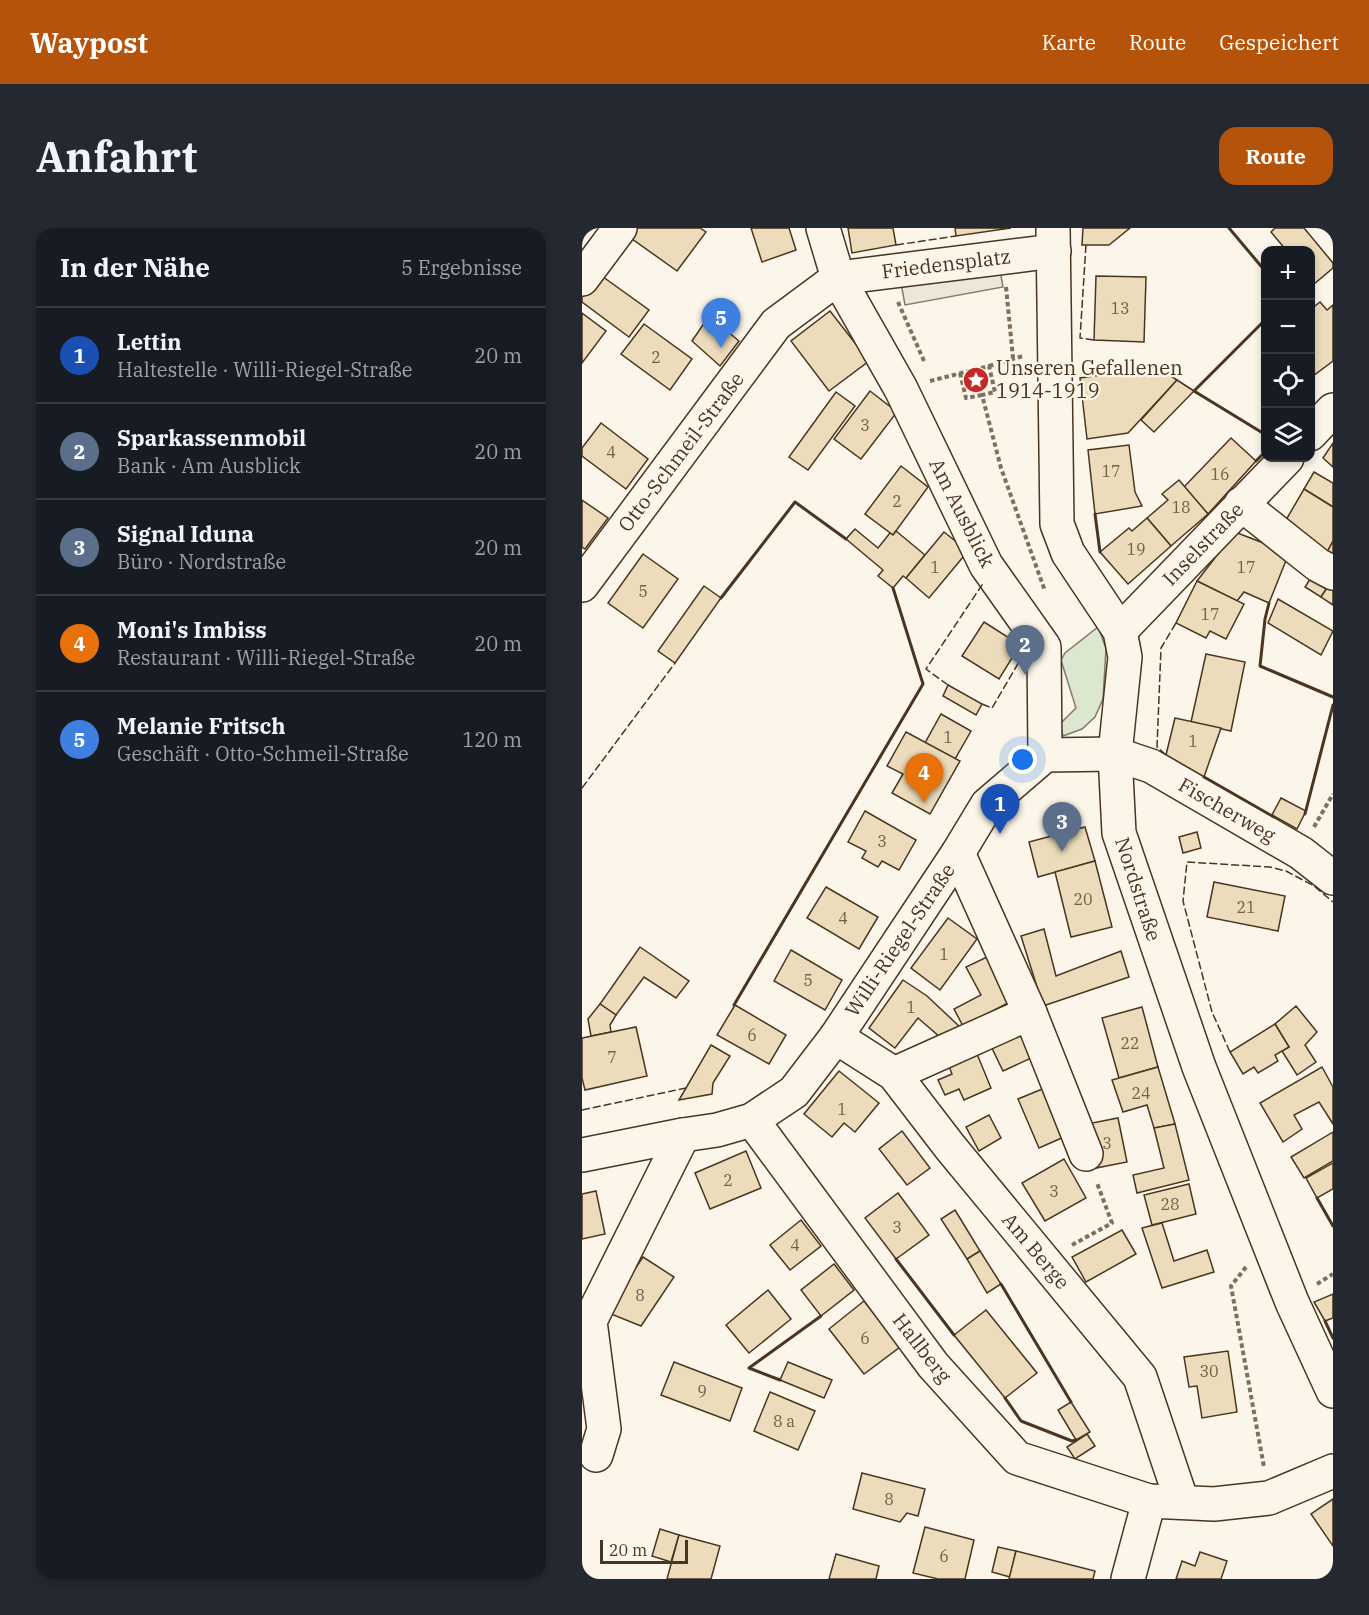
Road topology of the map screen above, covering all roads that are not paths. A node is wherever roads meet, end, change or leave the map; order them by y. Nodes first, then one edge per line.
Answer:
1 (620, 228) edge
2 (823, 228) edge
3 (1054, 240) edge
4 (838, 278) junction
5 (582, 279) edge
6 (1333, 410) edge
7 (1315, 430) edge
8 (1283, 462) edge
9 (1241, 504) junction
10 (1333, 573) edge
11 (582, 585) edge
12 (1120, 631) junction
13 (1115, 754) junction
14 (1045, 755) junction
15 (958, 853) junction
16 (1333, 878) edge
17 (1030, 1013) junction
18 (836, 1037) junction
19 (894, 1074) junction
20 (752, 1120) junction
21 (683, 1135) junction
22 (1086, 1154) road end
23 (582, 1155) edge
24 (1333, 1391) edge
25 (596, 1455) dead end
26 (1333, 1471) edge
27 (1149, 1501) junction
28 (1182, 1502) junction
29 (1128, 1577) edge

1 - 5 street
2 - 4 street, Am Ausblick
3 - 4 street, Friedensplatz
3 - 12 street, Nordstraße
4 - 11 street, Otto-Schmeil-Straße
4 - 14 street, Am Ausblick
6 - 7 street
8 - 9 street, Inselstraße
9 - 10 street
9 - 12 street, Inselstraße
12 - 13 street, Nordstraße
13 - 14 street
13 - 16 street, Fischerweg
13 - 24 street, Nordstraße
14 - 15 street, Willi-Riegel-Straße
15 - 17 street
15 - 18 street, Willi-Riegel-Straße
17 - 19 street
17 - 22 street
18 - 19 street, Am Berge
18 - 20 street, Willi-Riegel-Straße
19 - 28 street, Am Berge
20 - 21 street, Willi-Riegel-Straße
20 - 27 street, Hallberg
21 - 23 street, Willi-Riegel-Straße
21 - 25 street
26 - 28 street, Hallberg
27 - 28 street, Hallberg
27 - 29 street

